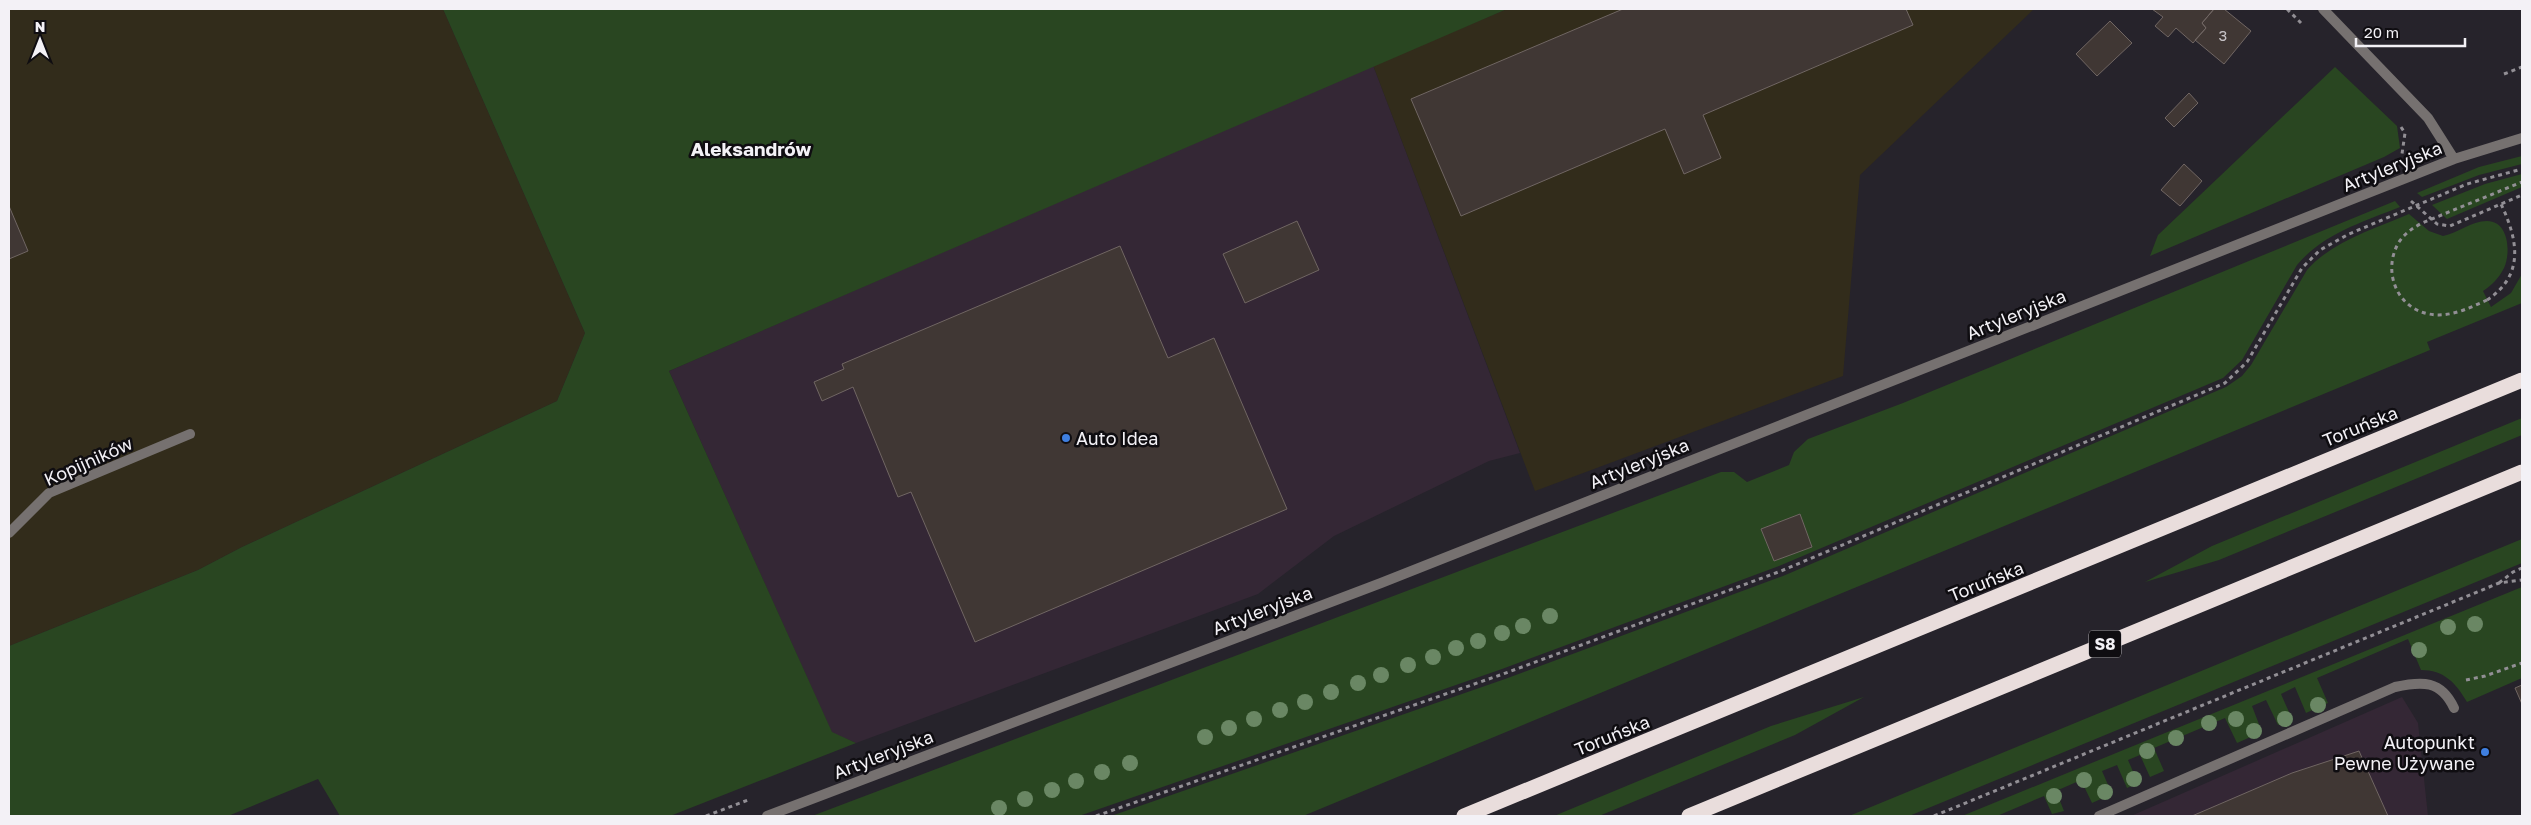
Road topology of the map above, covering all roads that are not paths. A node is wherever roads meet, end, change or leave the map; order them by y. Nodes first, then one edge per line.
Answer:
1 (2323, 9) edge
2 (2522, 138) edge
3 (2454, 159) junction
4 (2522, 380) edge
5 (190, 434) dead end
6 (2522, 472) edge
7 (9, 533) edge
8 (2454, 708) dead end
9 (1541, 784) junction
10 (767, 816) edge
11 (1454, 816) edge
12 (1464, 816) edge
13 (1689, 816) edge
14 (2099, 816) edge

1 - 3 street
2 - 3 street, Artyleryjska
3 - 10 street, Artyleryjska
4 - 9 highway, Toruńska
5 - 7 street, Kopijników
6 - 13 highway, S8
8 - 14 street
9 - 11 highway
9 - 12 highway, Toruńska

